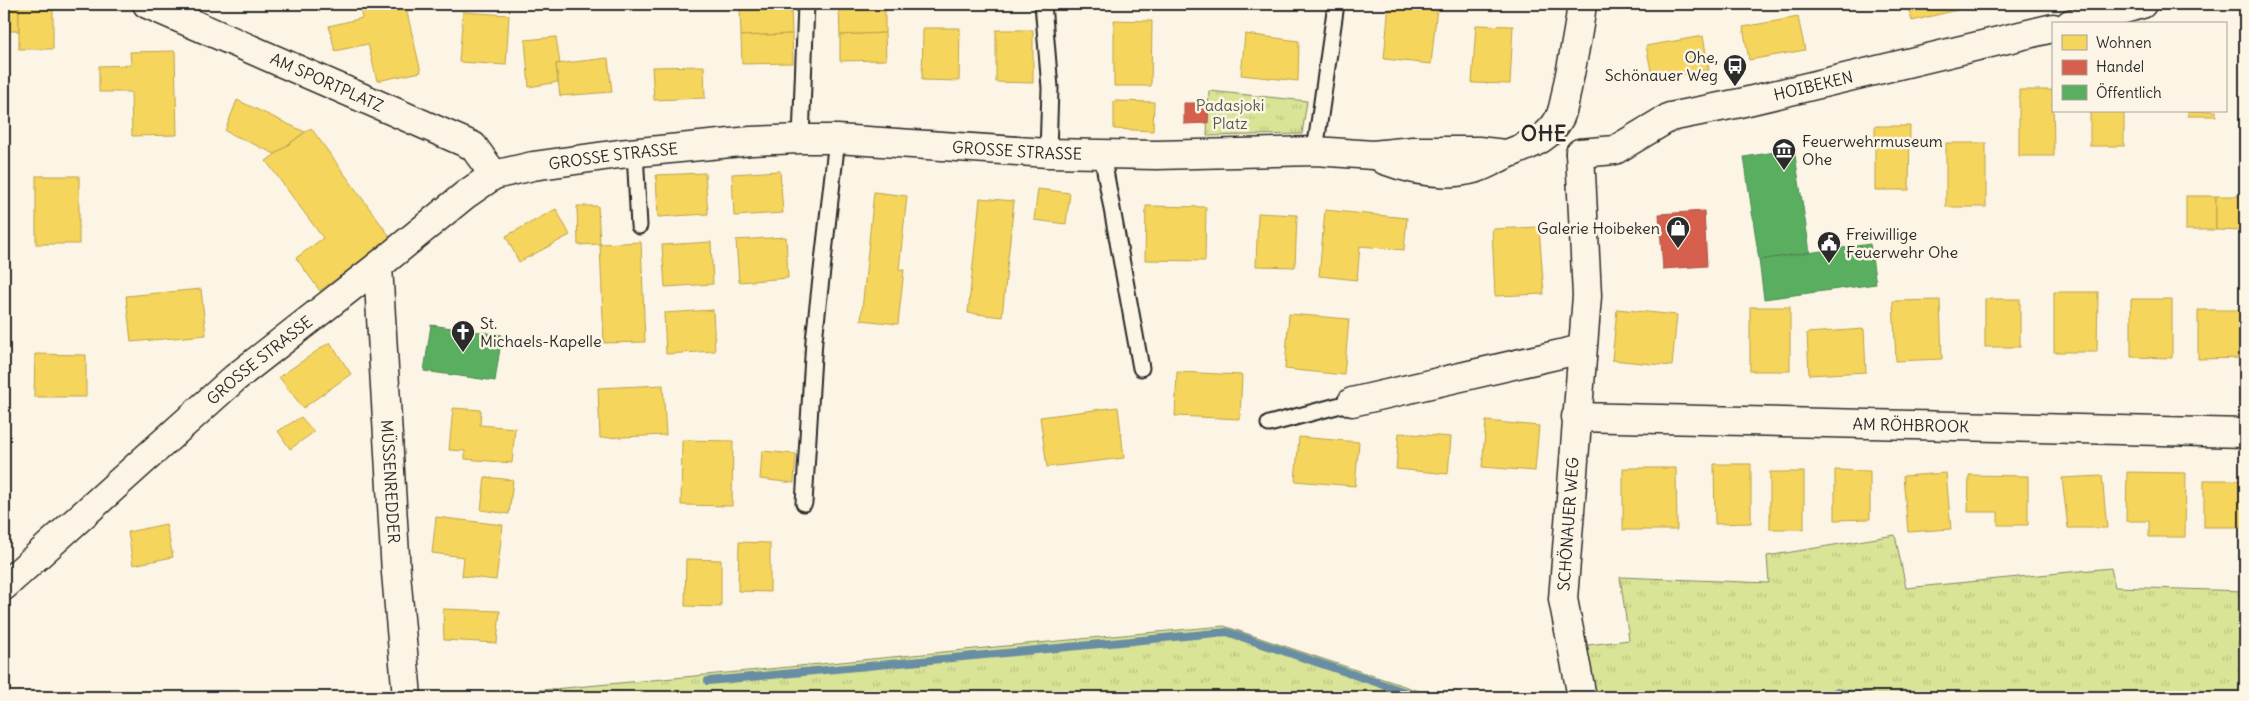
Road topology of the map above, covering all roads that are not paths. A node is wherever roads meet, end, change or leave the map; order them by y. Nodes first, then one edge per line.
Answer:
1 (147, 4) edge
2 (806, 4) edge
3 (1043, 4) edge
4 (1336, 4) edge
5 (1582, 4) edge
6 (2142, 4) edge
7 (2077, 22) edge
8 (2052, 28) edge
9 (1547, 135) junction
10 (801, 139) junction
11 (837, 139) junction
12 (1315, 151) junction
13 (635, 152) junction
14 (1048, 153) junction
15 (1580, 153) junction
16 (1102, 154) junction
17 (494, 175) junction
18 (639, 226) dead end
19 (378, 266) junction
20 (1582, 349) junction
21 (1141, 368) dead end
22 (1352, 402) joint
23 (1576, 417) junction
24 (1269, 424) dead end
25 (2245, 432) edge
26 (804, 503) dead end
27 (4, 586) edge
28 (408, 697) edge
29 (1582, 697) edge

1 - 17 street, AM SPORTPLATZ
2 - 10 lane
3 - 14 lane
4 - 12 lane
5 - 9 street, GROSSE STRASSE
6 - 7 street
8 - 15 street, HOIBEKEN
9 - 12 street, GROSSE STRASSE
9 - 15 street
10 - 11 street, GROSSE STRASSE
10 - 13 street, GROSSE STRASSE
11 - 14 street, GROSSE STRASSE
11 - 26 lane
12 - 16 street, GROSSE STRASSE
13 - 17 street, GROSSE STRASSE
13 - 18 lane
14 - 16 street, GROSSE STRASSE
15 - 20 street, SCHÖNAUER WEG
16 - 21 lane
17 - 19 street, GROSSE STRASSE
19 - 27 street, GROSSE STRASSE
19 - 28 street, MÜSSENREDDER
20 - 22 street
20 - 23 street, SCHÖNAUER WEG
22 - 24 lane
23 - 25 street, AM RÖHBROOK
23 - 29 street, SCHÖNAUER WEG

